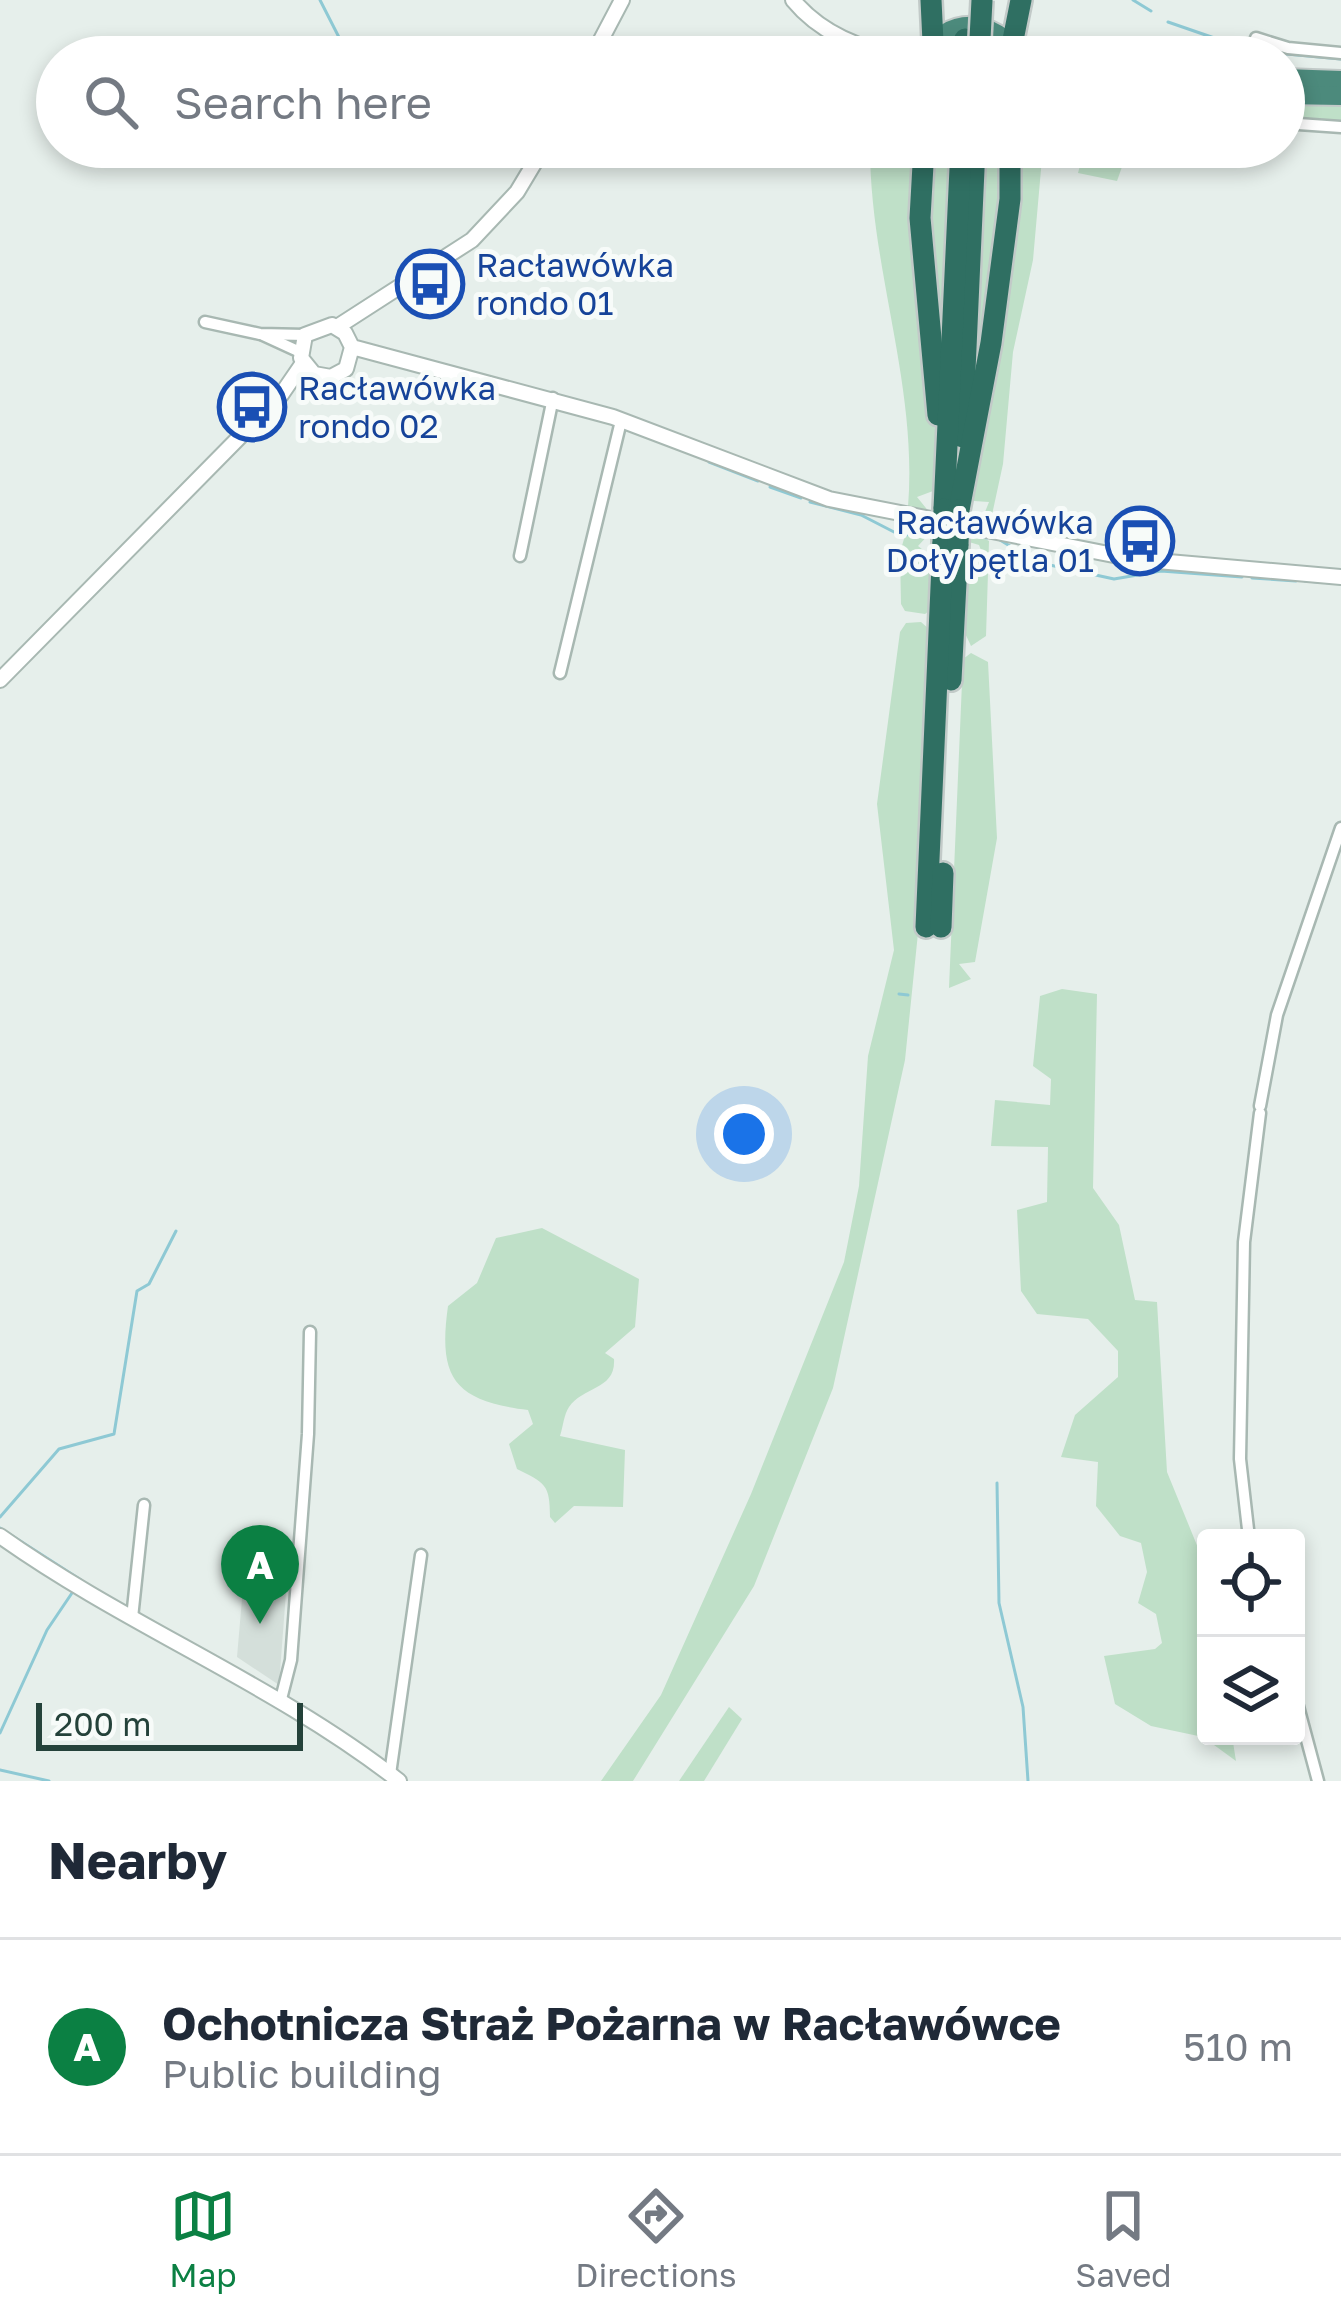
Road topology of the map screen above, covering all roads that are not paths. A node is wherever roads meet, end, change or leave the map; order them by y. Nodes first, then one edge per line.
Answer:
1 (622, 0) edge
2 (793, 0) edge
3 (931, 0) edge
4 (967, 0) edge
5 (982, 0) edge
6 (1021, 0) edge
7 (603, 36) edge
8 (837, 36) edge
9 (924, 36) edge
10 (942, 36) edge
11 (971, 36) edge
12 (974, 36) edge
13 (999, 36) edge
14 (1017, 36) edge
15 (1305, 50) edge
16 (1341, 53) edge
17 (1305, 79) edge
18 (1341, 80) edge
19 (1305, 95) edge
20 (1341, 96) edge
21 (1305, 124) edge
22 (1341, 127) edge
23 (529, 168) edge
24 (922, 168) edge
25 (960, 168) edge
26 (974, 168) edge
27 (1010, 168) edge
28 (374, 307) junction
29 (205, 322) dead end
30 (337, 327) junction
31 (260, 334) junction
32 (305, 335) junction
33 (351, 349) junction
34 (306, 363) junction
35 (554, 398) junction
36 (621, 421) junction
37 (946, 472) junction
38 (951, 509) junction
39 (520, 556) dead end
40 (1341, 577) edge
41 (560, 674) dead end
42 (0, 680) edge
43 (1341, 828) edge
44 (933, 927) dead end
45 (310, 1332) dead end
46 (144, 1505) dead end
47 (1248, 1529) edge
48 (0, 1536) edge
49 (421, 1555) dead end
50 (132, 1618) junction
51 (281, 1699) junction
52 (1305, 1733) edge
53 (394, 1778) edge
54 (1318, 1781) edge

1 - 7 street
2 - 8 street
3 - 9 highway
4 - 11 highway
5 - 12 highway, bridge
6 - 14 highway
10 - 13 highway
15 - 16 street
17 - 18 highway
19 - 20 highway
21 - 22 street
23 - 28 street
24 - 37 highway
25 - 37 highway
26 - 38 highway
27 - 38 highway
28 - 30 street
28 - 33 street
29 - 31 street
30 - 32 street
30 - 33 street
31 - 32 street
31 - 34 street
32 - 34 street
33 - 34 street
33 - 35 street
34 - 42 street
35 - 36 street
35 - 39 street
36 - 40 street
36 - 41 street
37 - 38 highway
38 - 44 highway, bridge
43 - 47 street
45 - 51 street
46 - 50 street
48 - 50 street
49 - 53 street
50 - 51 street
51 - 53 street
52 - 54 street

